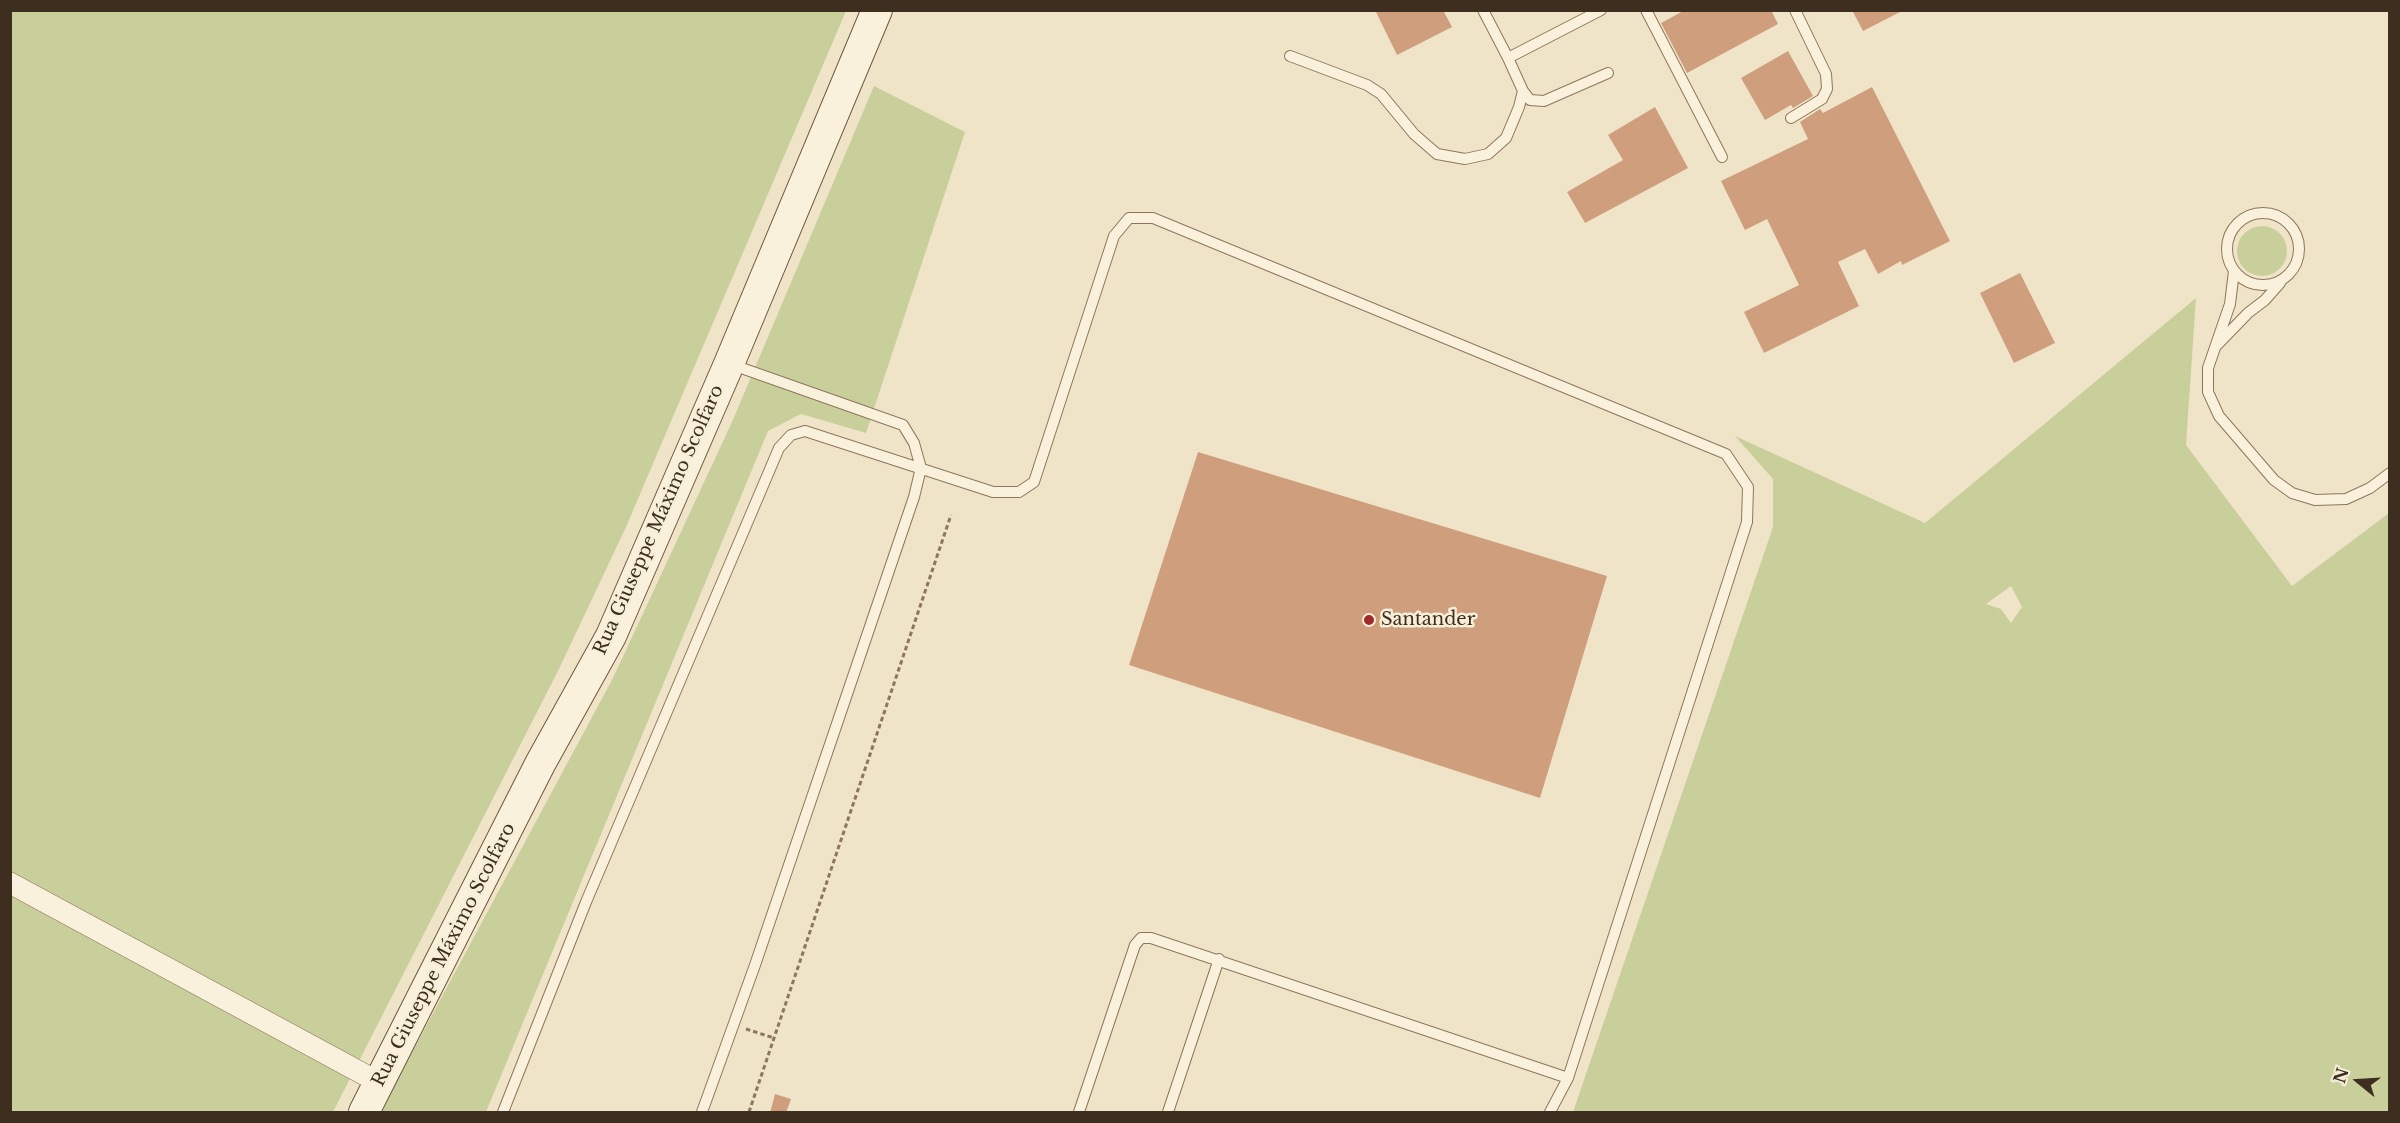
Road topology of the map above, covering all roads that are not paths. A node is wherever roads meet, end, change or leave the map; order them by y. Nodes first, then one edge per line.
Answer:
1 (877, 10) edge
2 (1483, 10) edge
3 (1601, 10) edge
4 (1646, 10) edge
5 (1795, 10) edge
6 (1290, 56) dead end
7 (1508, 58) junction
8 (1608, 73) dead end
9 (1522, 91) junction
10 (1791, 118) dead end
11 (1722, 158) dead end
12 (2234, 271) junction
13 (2282, 280) junction
14 (2212, 350) junction
15 (729, 364) junction
16 (921, 468) junction
17 (2390, 473) edge
18 (10, 883) edge
19 (1218, 959) junction
20 (1568, 1078) junction
21 (380, 1083) junction
22 (364, 1113) edge
23 (504, 1113) edge
24 (702, 1113) edge
25 (1079, 1113) edge
26 (1168, 1113) edge
27 (1550, 1113) edge

1 - 15 main road, Rua Giuseppe Máximo Scolfaro
2 - 7 lane
3 - 7 lane
4 - 11 lane
5 - 10 lane
6 - 9 lane
7 - 9 lane
8 - 9 lane
12 - 13 lane
12 - 13 lane
12 - 14 lane
13 - 14 lane
14 - 17 lane
15 - 16 lane
15 - 21 main road, Rua Giuseppe Máximo Scolfaro
16 - 20 lane
16 - 23 lane
16 - 24 lane
18 - 21 street
19 - 20 lane
19 - 25 lane
19 - 26 lane
20 - 27 lane
21 - 22 main road, Rua Giuseppe Máximo Scolfaro

